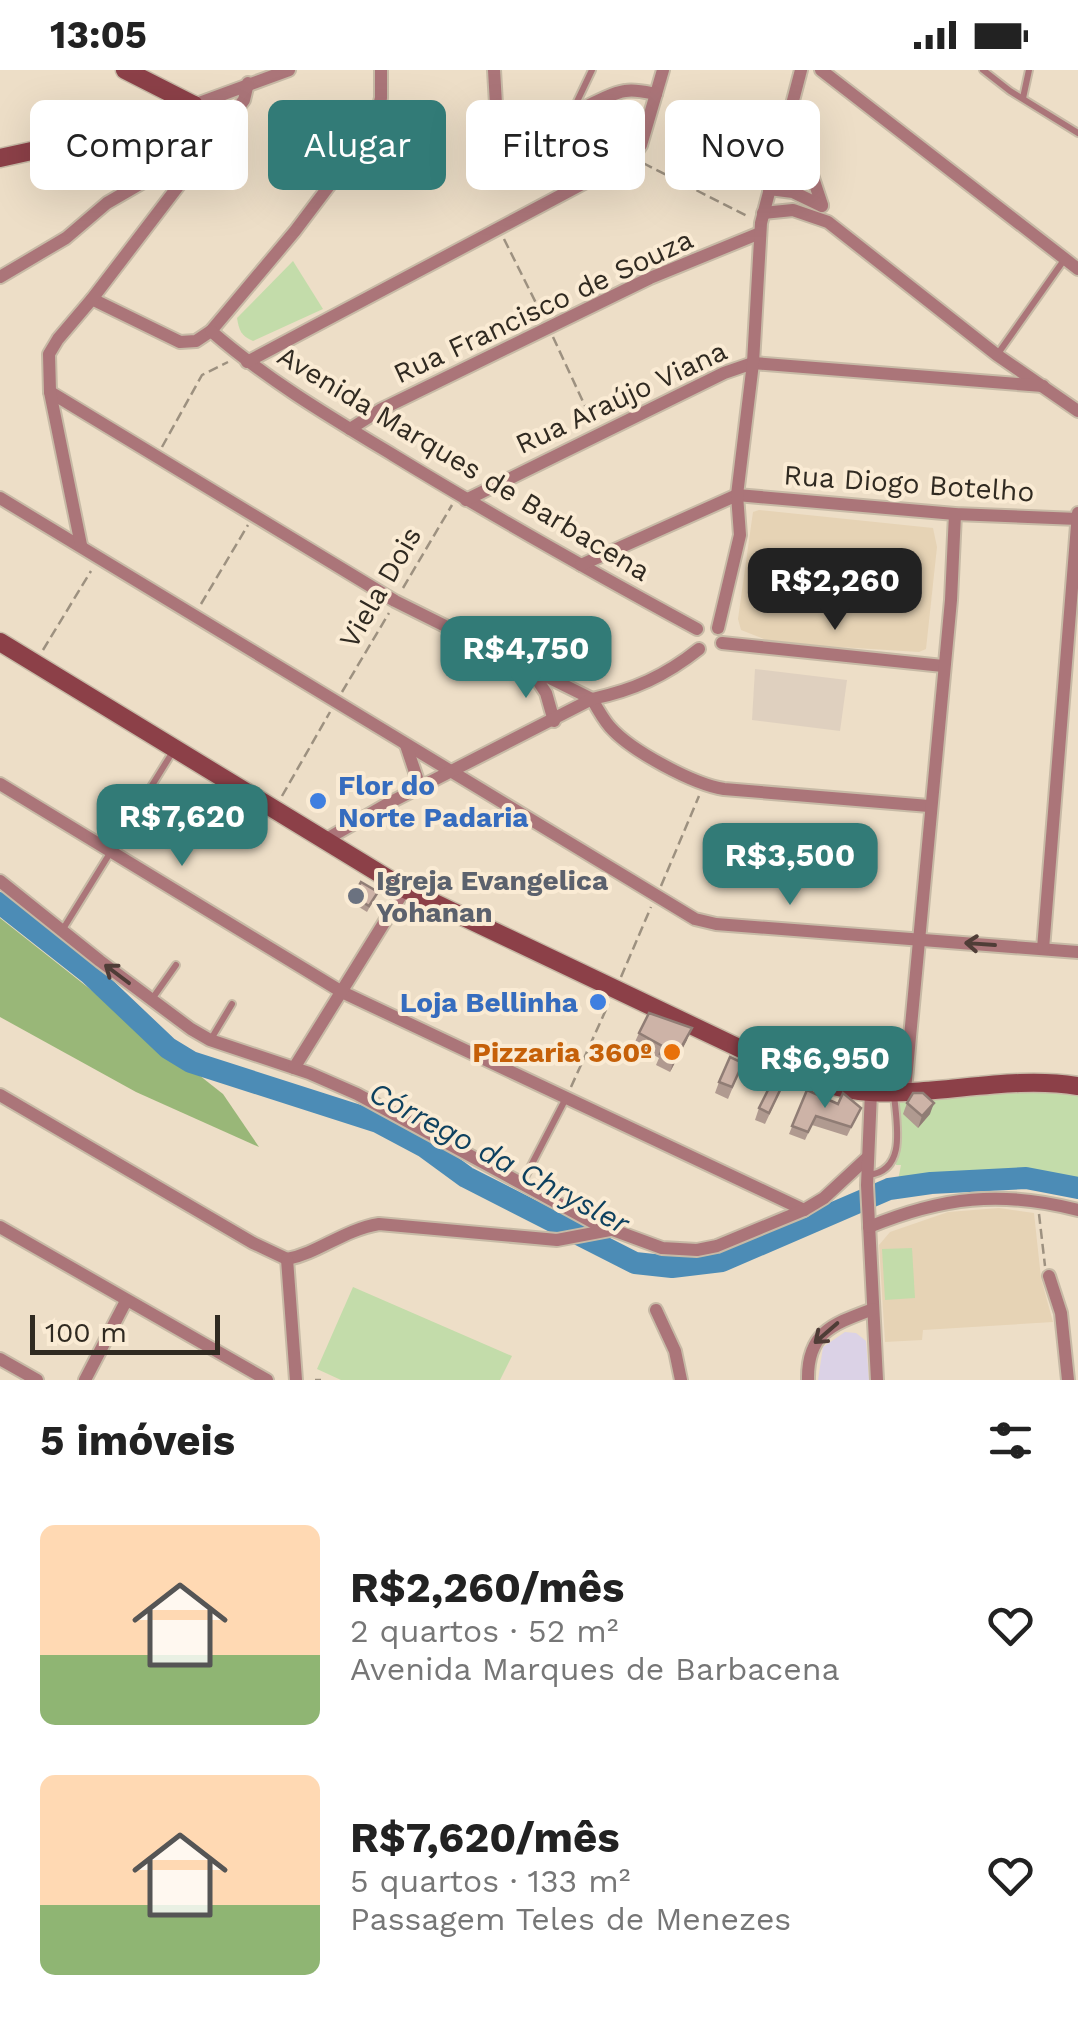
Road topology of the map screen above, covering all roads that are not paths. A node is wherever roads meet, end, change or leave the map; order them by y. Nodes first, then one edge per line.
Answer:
1 (125, 70) edge
2 (289, 70) edge
3 (381, 70) edge
4 (494, 70) edge
5 (592, 70) edge
6 (663, 70) edge
7 (801, 70) edge
8 (822, 70) edge
9 (983, 70) edge
10 (1028, 70) edge
11 (248, 84) junction
12 (656, 94) junction
13 (1023, 99) junction
14 (184, 100) edge
15 (207, 100) edge
16 (496, 100) edge
17 (578, 100) edge
18 (602, 100) edge
19 (793, 100) edge
20 (1078, 122) edge
21 (1076, 132) edge
22 (30, 151) edge
23 (0, 158) edge
24 (129, 190) edge
25 (769, 190) joint
26 (817, 190) edge
27 (822, 205) junction
28 (828, 222) junction
29 (761, 224) junction
30 (1064, 259) junction
31 (1078, 269) edge
32 (0, 277) edge
33 (92, 299) junction
34 (211, 331) junction
35 (996, 355) junction
36 (242, 359) junction
37 (753, 363) junction
38 (1043, 386) junction
39 (50, 392) junction
40 (1078, 410) edge
41 (350, 430) junction
42 (462, 497) junction
43 (0, 498) edge
44 (738, 501) junction
45 (955, 514) junction
46 (1078, 517) edge
47 (80, 545) junction
48 (581, 565) junction
49 (697, 628) junction
50 (718, 628) junction
51 (0, 642) edge
52 (722, 643) junction
53 (699, 649) junction
54 (943, 666) junction
55 (529, 667) junction
56 (592, 699) junction
57 (554, 721) junction
58 (405, 743) junction
59 (176, 747) junction
60 (452, 772) junction
61 (0, 784) edge
62 (420, 788) junction
63 (930, 806) junction
64 (325, 840) junction
65 (111, 851) junction
66 (0, 881) edge
67 (405, 889) junction
68 (62, 931) junction
69 (917, 940) junction
70 (1043, 949) junction
71 (1078, 952) edge
72 (176, 966) dead end
73 (342, 992) junction
74 (151, 1000) junction
75 (232, 1004) dead end
76 (210, 1040) junction
77 (294, 1068) junction
78 (1078, 1086) edge
79 (899, 1091) junction
80 (871, 1092) junction
81 (0, 1095) edge
82 (566, 1100) junction
83 (867, 1158) junction
84 (867, 1180) junction
85 (522, 1185) junction
86 (804, 1210) junction
87 (1078, 1210) edge
88 (869, 1226) junction
89 (0, 1227) edge
90 (610, 1230) junction
91 (286, 1259) junction
92 (1050, 1276) road end
93 (126, 1301) junction
94 (873, 1309) junction
95 (656, 1310) dead end
96 (0, 1359) edge
97 (37, 1380) edge
98 (85, 1380) edge
99 (267, 1380) edge
100 (296, 1380) edge
101 (682, 1380) edge
102 (808, 1380) edge
103 (877, 1380) edge
104 (1068, 1380) edge

1 - 14 main road
2 - 11 street
3 - 34 street
4 - 16 street
5 - 17 lane
6 - 12 street
7 - 19 street
8 - 30 street
9 - 13 lane
10 - 13 lane
11 - 15 street
11 - 33 street
12 - 18 street
12 - 36 street
13 - 21 lane
20 - 21 lane
22 - 23 main road
24 - 32 street
25 - 27 street
25 - 29 street
26 - 27 street
27 - 28 street
28 - 29 street
28 - 35 street
29 - 37 street
29 - 41 street, Rua Francisco de Souza
30 - 31 street
30 - 35 lane
33 - 34 street
33 - 39 street
34 - 36 street, Avenida Marques de Barbacena
35 - 38 street
36 - 41 street, Avenida Marques de Barbacena
37 - 38 street, Rua Araújo Viana
37 - 42 street, Rua Araújo Viana
37 - 44 street
38 - 40 street
39 - 47 street
39 - 55 street
41 - 42 street, Avenida Marques de Barbacena
42 - 48 street, Avenida Marques de Barbacena
43 - 47 street
44 - 45 street, Rua Diogo Botelho
44 - 48 street
44 - 50 street
45 - 46 street, Rua Diogo Botelho
45 - 54 street
46 - 70 street
47 - 58 street
48 - 49 street, Avenida Marques de Barbacena
49 - 50 street
49 - 53 street
50 - 52 street
51 - 59 main road
52 - 53 street
52 - 54 street
53 - 56 street
54 - 63 street
55 - 56 street
55 - 57 street
56 - 57 street
56 - 63 street
57 - 60 street
58 - 60 street
58 - 62 street
59 - 64 main road
59 - 65 lane
60 - 62 street
60 - 69 street
61 - 65 street
62 - 64 street
63 - 69 street
64 - 67 main road
65 - 68 lane
65 - 73 street
66 - 68 street
67 - 73 street
67 - 80 main road
74 -> 68 street
70 -> 69 street
69 - 79 street
70 - 71 street
72 - 74 lane
73 - 77 street
73 - 82 street
74 - 76 street
75 - 76 lane
76 - 77 street
77 - 85 street
78 - 79 main road
79 - 80 main road
79 - 84 lane
80 - 83 street
81 - 91 street
82 - 85 lane
82 - 86 street
83 - 84 street
83 - 86 street
84 - 88 street
85 - 90 street
86 - 90 street
87 - 88 street
88 - 94 street
89 - 93 street
90 - 91 street
91 - 100 street
92 - 104 street
93 - 98 street
93 - 99 street
94 -> 102 street
94 - 103 street
95 - 101 street
96 - 97 street

